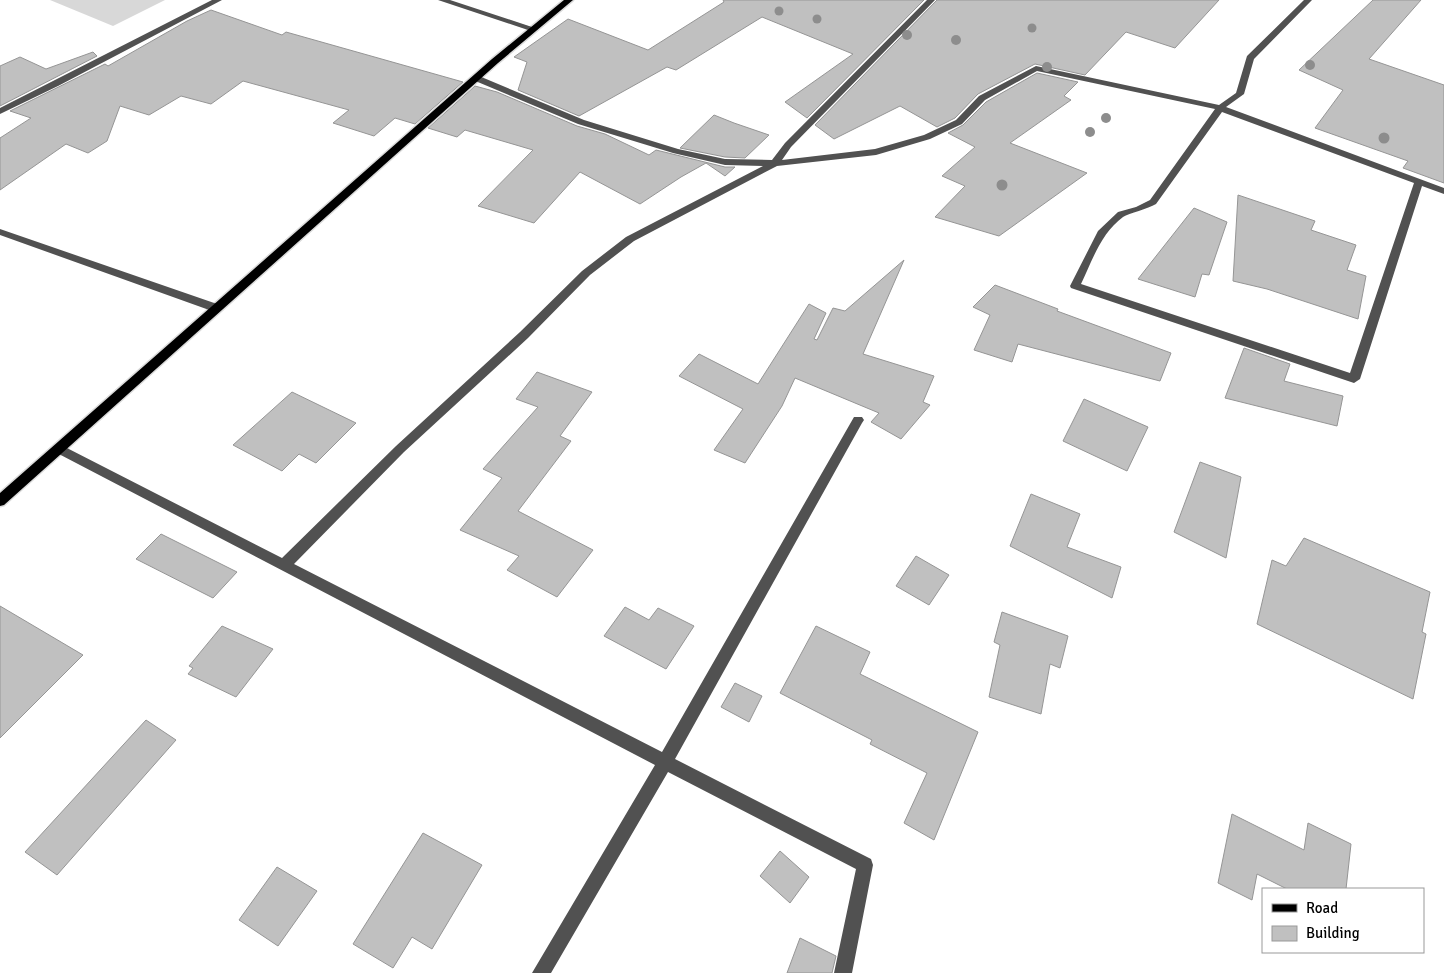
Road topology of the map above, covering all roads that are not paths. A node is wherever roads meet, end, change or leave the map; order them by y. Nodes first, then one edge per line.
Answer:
1 (218, 0) edge
2 (442, 0) edge
3 (569, 0) edge
4 (931, 0) edge
5 (1308, 0) edge
6 (534, 29) junction
7 (476, 78) junction
8 (1220, 108) junction
9 (0, 111) edge
10 (775, 163) junction
11 (1419, 182) junction
12 (1444, 191) edge
13 (0, 232) edge
14 (216, 308) junction
15 (858, 420) dead end
16 (59, 448) junction
17 (0, 501) edge
18 (284, 565) junction
19 (666, 761) junction
20 (541, 973) edge
21 (843, 973) edge

1 - 9 street
2 - 6 street
3 - 6 main road
4 - 10 street
5 - 8 street
6 - 7 main road
7 - 10 street
7 - 14 main road
8 - 10 street
8 - 11 street
8 - 11 street
10 - 18 street
11 - 12 street
13 - 14 street
14 - 16 main road
15 - 19 street
16 - 17 main road
16 - 18 street
18 - 19 street
19 - 20 street
19 - 21 street

